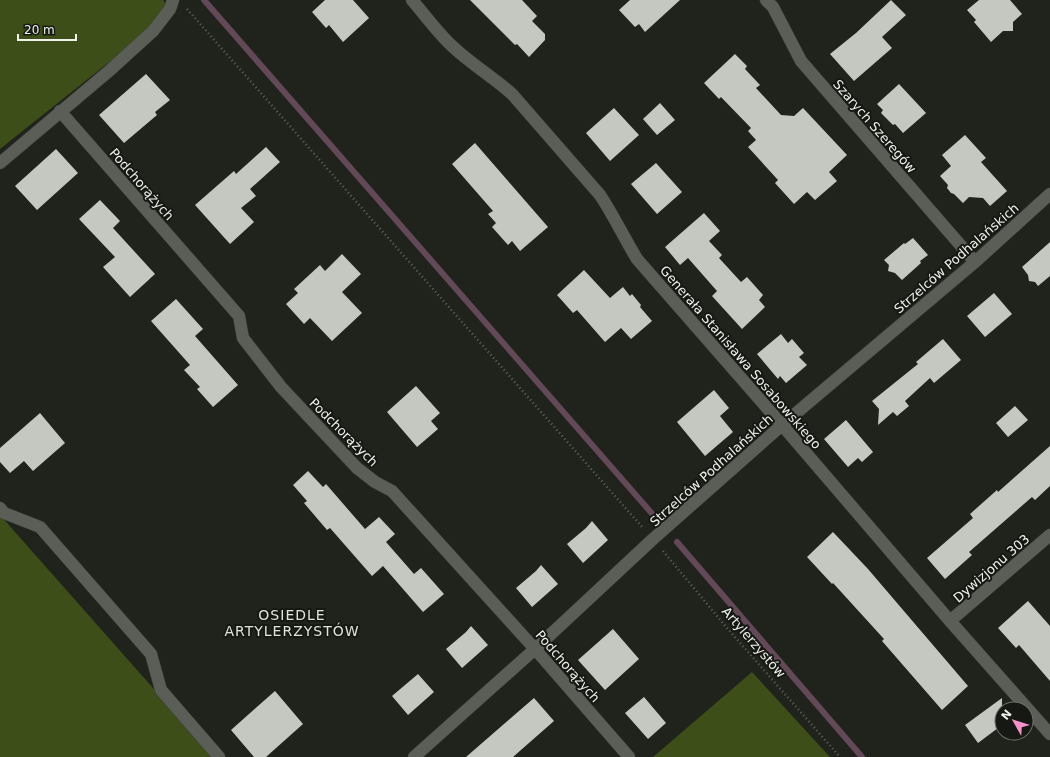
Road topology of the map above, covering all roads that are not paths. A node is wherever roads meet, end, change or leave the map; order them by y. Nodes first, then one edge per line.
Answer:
1 (174, 0) edge
2 (412, 0) edge
3 (766, 0) edge
4 (60, 111) junction
5 (0, 163) edge
6 (1050, 194) edge
7 (975, 262) junction
8 (782, 425) junction
9 (0, 508) edge
10 (1050, 535) edge
11 (950, 622) junction
12 (535, 649) junction
13 (1050, 734) edge
14 (219, 757) edge
15 (414, 757) edge
16 (629, 757) edge

1 - 4 street
2 - 8 street, Generała Stanisława Sosabowskiego
3 - 7 street, Szarych Szeregów
4 - 5 street
4 - 12 street, Podchorążych
6 - 7 street, Strzelców Podhalańskich
7 - 8 street, Strzelców Podhalańskich
8 - 11 street, Generała Stanisława Sosabowskiego
8 - 12 street, Strzelców Podhalańskich
9 - 14 street
10 - 11 street, Dywizjonu 303
11 - 13 street, Generała Stanisława Sosabowskiego
12 - 15 street, Strzelców Podhalańskich
12 - 16 street, Podchorążych

